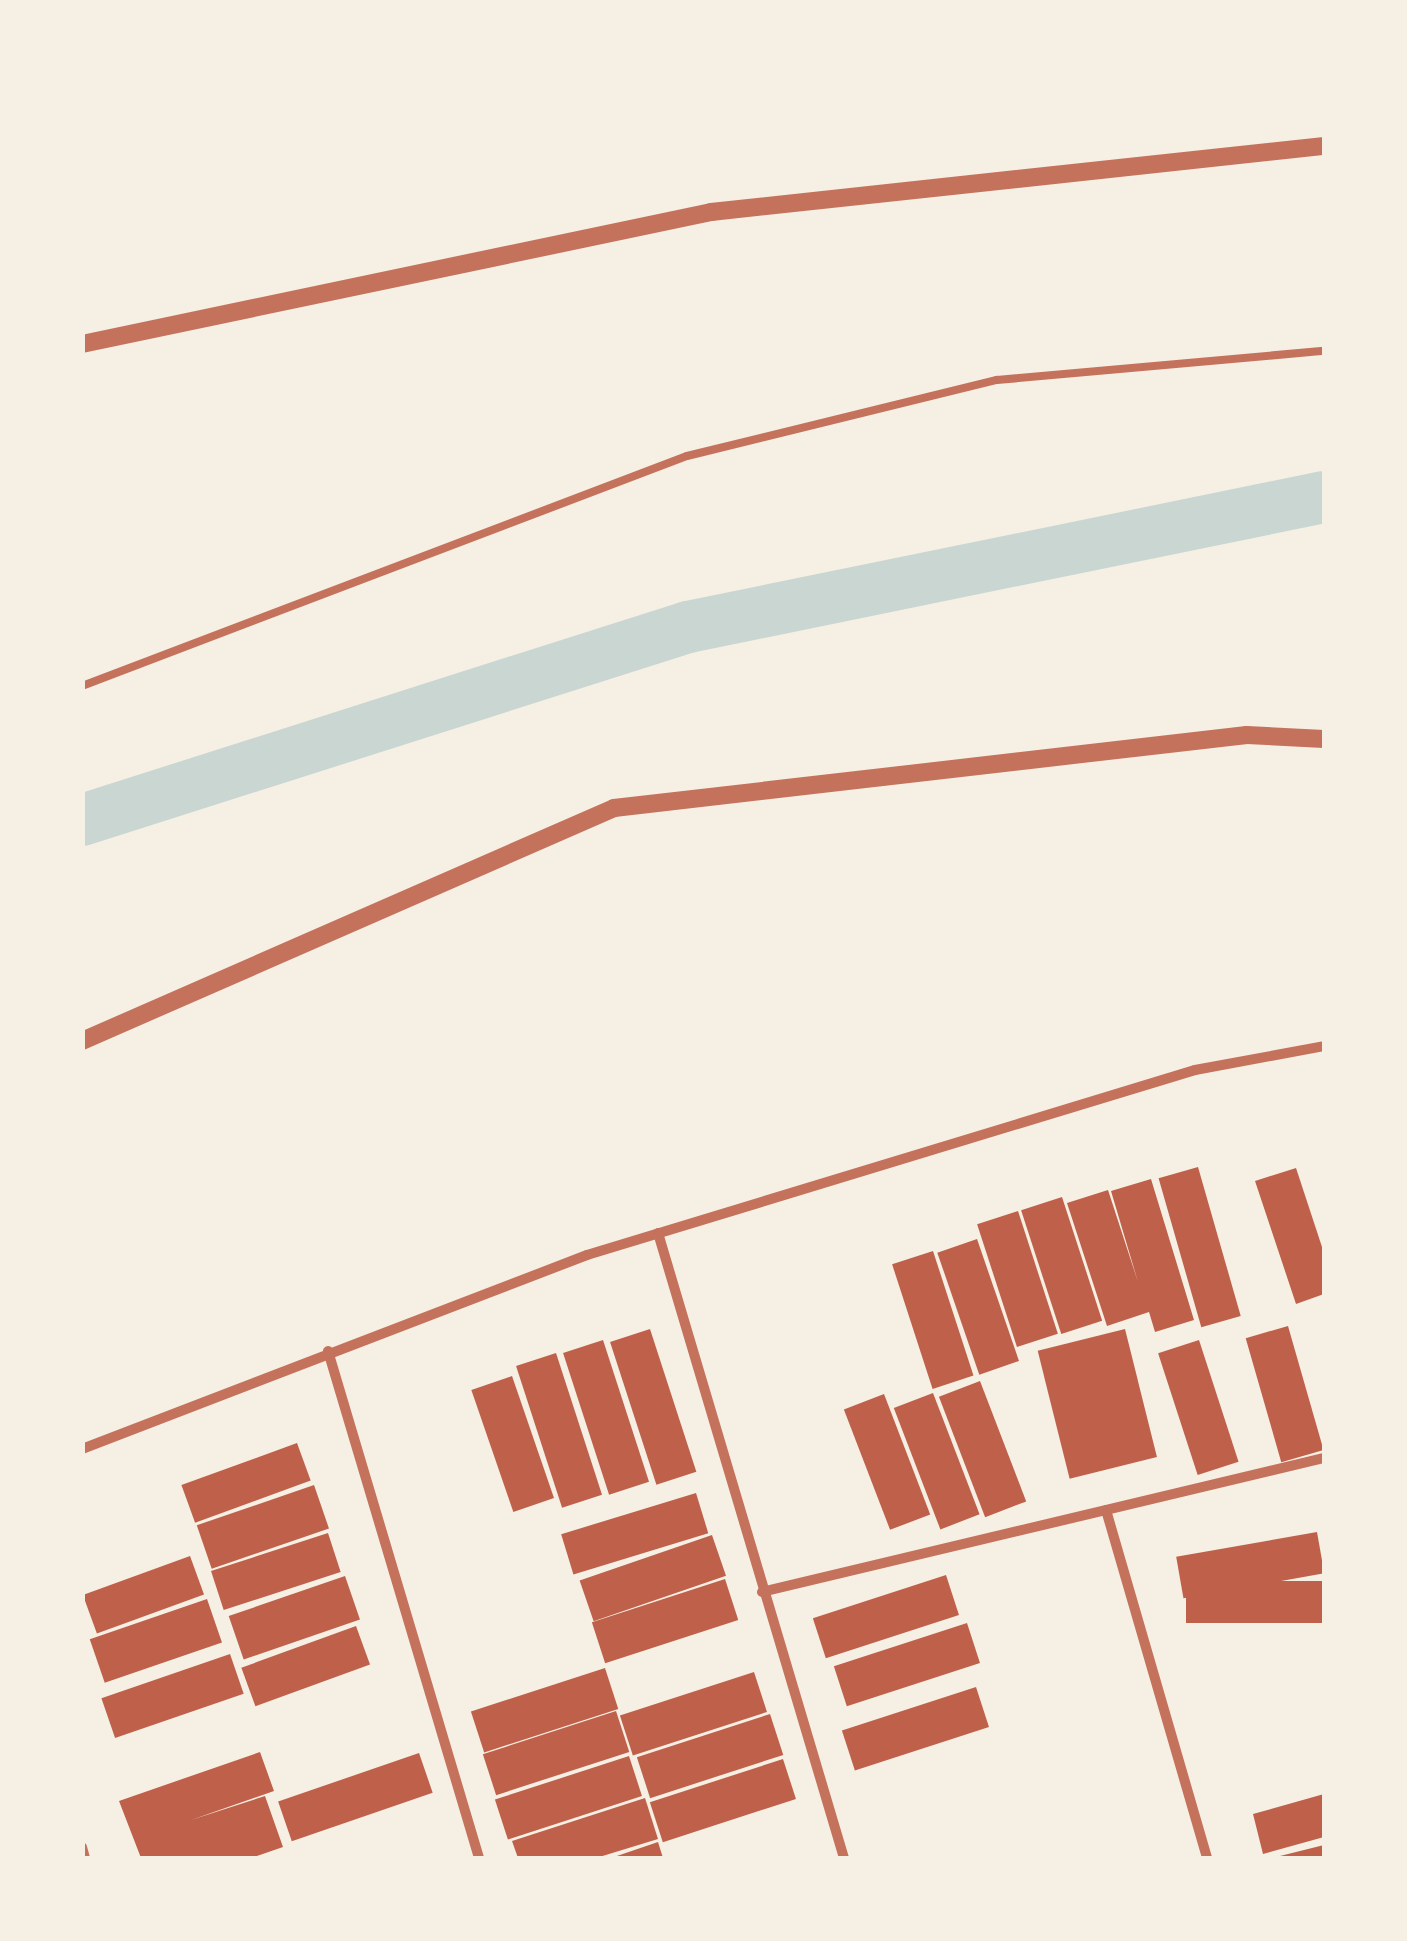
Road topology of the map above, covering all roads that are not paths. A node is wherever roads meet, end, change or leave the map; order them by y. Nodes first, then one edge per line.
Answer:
1 (1324, 146) edge
2 (82, 344) edge
3 (1324, 351) edge
4 (82, 686) edge
5 (1324, 739) edge
6 (82, 1041) edge
7 (1324, 1046) edge
8 (658, 1232) junction
9 (328, 1351) junction
10 (82, 1450) edge
11 (1324, 1458) edge
12 (1106, 1510) junction
13 (762, 1592) junction
14 (82, 1847) edge
15 (85, 1858) edge
16 (479, 1858) edge
17 (844, 1858) edge
18 (1207, 1858) edge

1 - 2 street
3 - 4 lane
5 - 6 street
7 - 8 street
8 - 9 street
8 - 13 street
9 - 10 street
9 - 16 street
11 - 12 street
12 - 13 street
12 - 18 street
13 - 17 street
14 - 15 street

